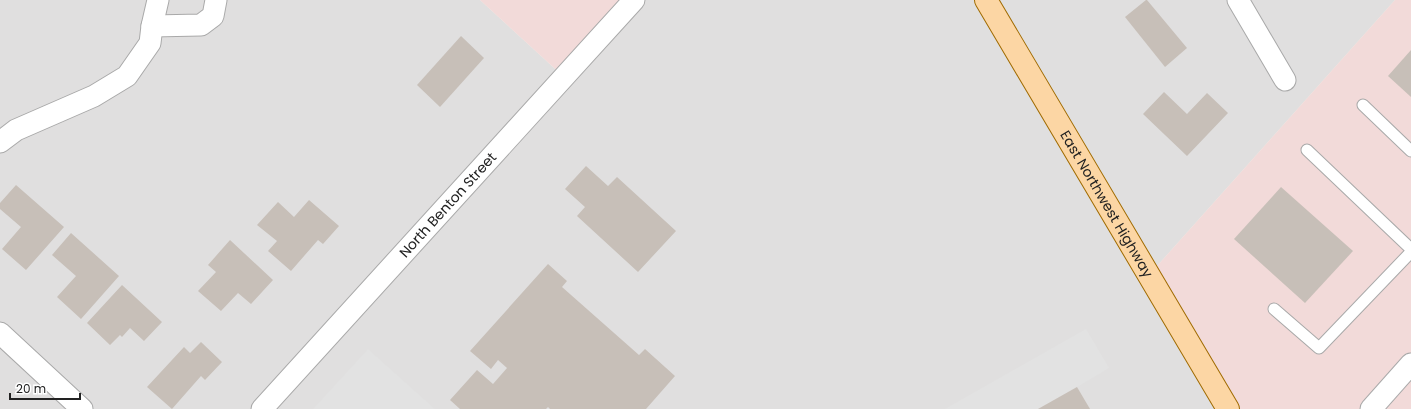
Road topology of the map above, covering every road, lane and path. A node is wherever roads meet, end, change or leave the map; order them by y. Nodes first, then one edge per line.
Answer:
1 (158, 0) edge
2 (216, 0) edge
3 (634, 0) edge
4 (986, 0) edge
5 (1238, 0) edge
6 (152, 26) junction
7 (1285, 80) dead end
8 (1363, 105) dead end
9 (0, 142) edge
10 (1307, 150) dead end
11 (1411, 151) edge
12 (1411, 249) edge
13 (1411, 252) edge
14 (1274, 309) dead end
15 (0, 334) edge
16 (1411, 364) edge
17 (82, 409) edge
18 (262, 409) edge
19 (1228, 409) edge
20 (1371, 409) edge

1 - 6 street
2 - 6 street
3 - 18 street, North Benton Street
4 - 19 main road, East Northwest Highway
5 - 7 street
6 - 9 street
8 - 11 lane
10 - 12 lane
13 - 14 lane
15 - 17 street
16 - 20 street

